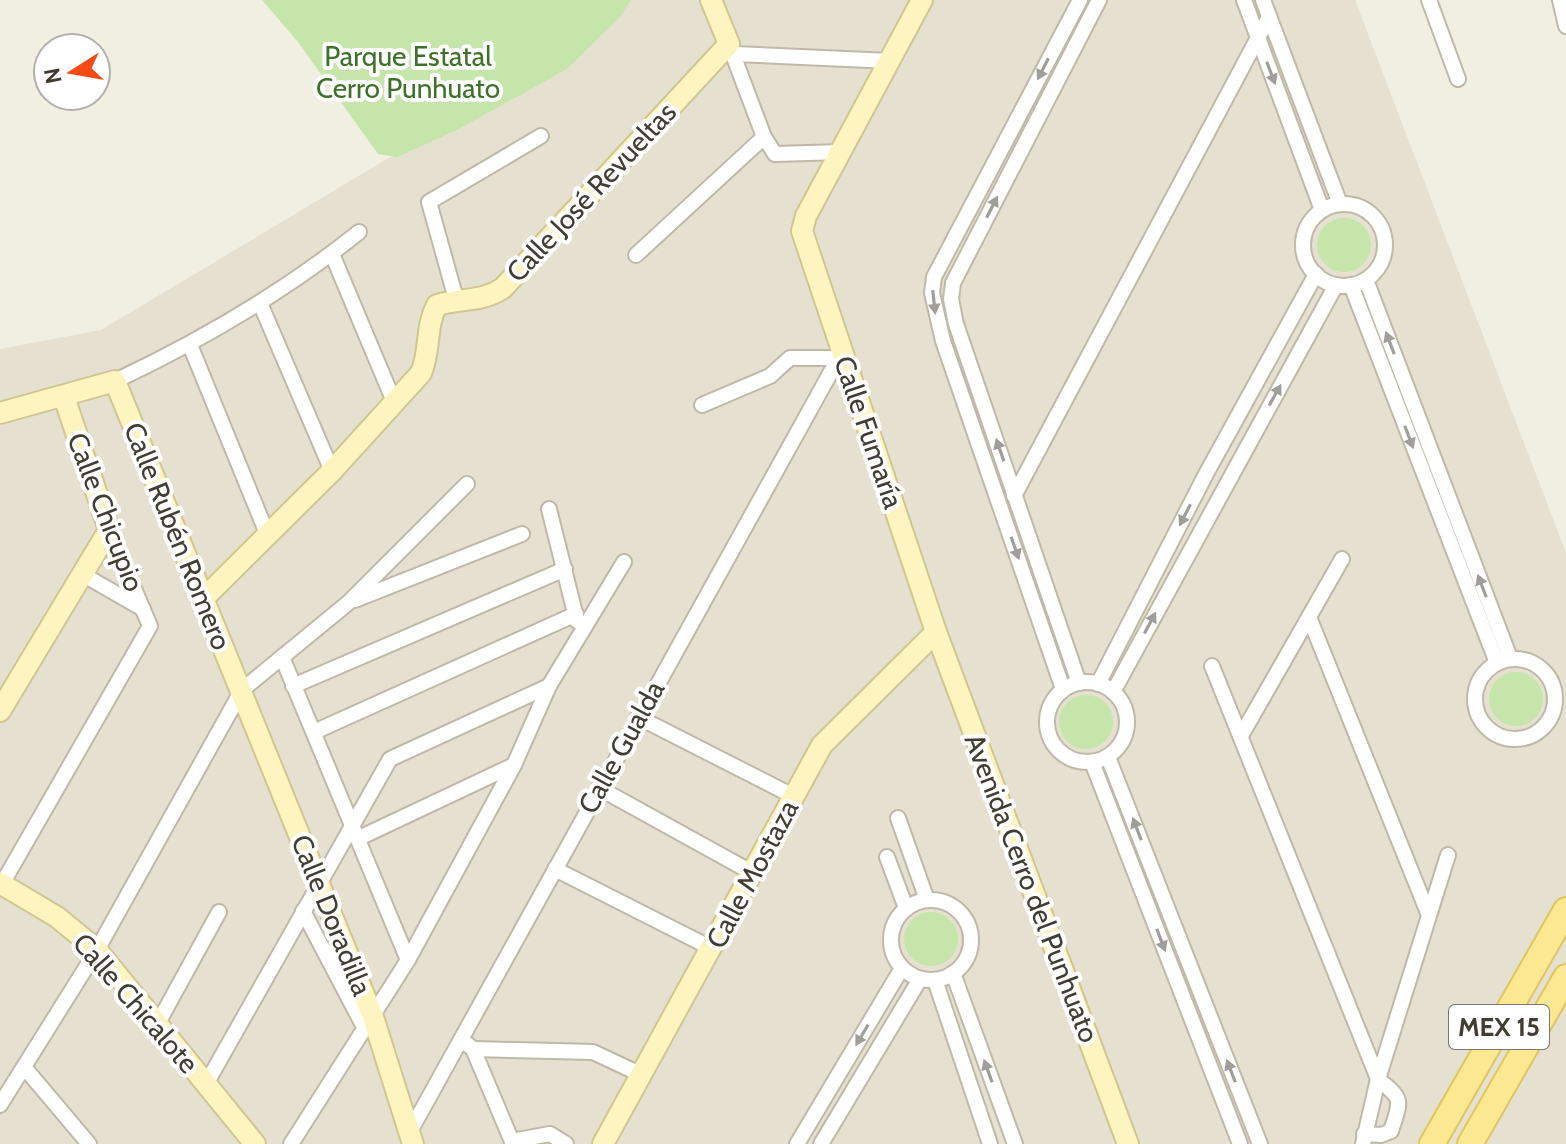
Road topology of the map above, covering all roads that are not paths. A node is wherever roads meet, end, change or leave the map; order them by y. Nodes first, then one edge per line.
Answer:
1 (711, 0) edge
2 (922, 0) edge
3 (1080, 0) edge
4 (1099, 0) edge
5 (1244, 0) edge
6 (1263, 0) edge
7 (1429, 0) edge
8 (1560, 0) edge
9 (1269, 17) junction
10 (1566, 26) edge
11 (1258, 38) junction
12 (732, 49) junction
13 (891, 61) junction
14 (1458, 79) dead end
15 (1017, 120) junction
16 (1034, 127) junction
17 (541, 136) dead end
18 (764, 137) junction
19 (842, 152) junction
20 (1340, 204) junction
21 (1322, 210) junction
22 (359, 232) dead end
23 (332, 254) junction
24 (636, 255) dead end
25 (1316, 274) junction
26 (1351, 283) junction
27 (456, 299) junction
28 (260, 303) junction
29 (190, 345) junction
30 (839, 355) junction
31 (115, 381) junction
32 (64, 397) junction
33 (395, 404) junction
34 (702, 405) dead end
35 (0, 413) edge
36 (1438, 470) junction
37 (332, 471) junction
38 (1206, 474) junction
39 (1423, 475) junction
40 (467, 484) dead end
41 (1224, 485) junction
42 (1015, 494) junction
43 (549, 509) dead end
44 (1003, 513) junction
45 (109, 530) junction
46 (522, 534) dead end
47 (268, 536) junction
48 (1342, 559) dead end
49 (624, 562) dead end
50 (565, 569) junction
51 (82, 574) junction
52 (202, 600) junction
53 (348, 603) junction
54 (143, 609) junction
55 (576, 614) junction
56 (1309, 617) junction
57 (936, 632) junction
58 (580, 637) junction
59 (282, 657) junction
60 (1503, 660) junction
61 (1212, 666) dead end
62 (1079, 683) junction
63 (1098, 684) junction
64 (293, 686) junction
65 (549, 686) junction
66 (1063, 689) junction
67 (242, 690) junction
68 (1113, 692) junction
69 (0, 711) edge
70 (638, 717) junction
71 (314, 732) junction
72 (1242, 734) junction
73 (1108, 757) junction
74 (1092, 762) junction
75 (514, 765) junction
76 (599, 788) junction
77 (793, 796) junction
78 (898, 818) dead end
79 (353, 823) junction
80 (359, 838) junction
81 (1448, 855) dead end
82 (887, 857) dead end
83 (555, 869) junction
84 (751, 872) junction
85 (319, 882) junction
86 (1, 883) edge
87 (1566, 894) edge
88 (927, 900) junction
89 (906, 908) junction
90 (1566, 910) edge
91 (303, 911) junction
92 (219, 912) dead end
93 (1428, 913) junction
94 (713, 949) junction
95 (97, 950) junction
96 (408, 960) junction
97 (1188, 961) junction
98 (902, 968) junction
99 (1172, 968) junction
100 (953, 973) junction
101 (1566, 977) edge
102 (927, 979) junction
103 (158, 1023) junction
104 (369, 1023) junction
105 (468, 1044) junction
106 (24, 1067) junction
107 (642, 1075) junction
108 (1378, 1079) junction
109 (206, 1084) junction
110 (0, 1105) edge
111 (1363, 1139) edge
112 (1474, 1140) edge
113 (408, 1141) edge
114 (512, 1142) edge
115 (89, 1144) edge
116 (255, 1144) edge
117 (291, 1144) edge
118 (566, 1144) edge
119 (603, 1144) edge
120 (797, 1144) edge
121 (821, 1144) edge
122 (990, 1144) edge
123 (1015, 1144) edge
124 (1128, 1144) edge
125 (1240, 1144) edge
126 (1260, 1144) edge
127 (1425, 1144) edge
128 (1432, 1144) edge

1 - 12 street
2 - 13 street
3 -> 15 street
4 - 16 street
5 - 11 street
6 - 9 street
7 - 14 street
8 - 10 street
9 - 11 street
9 - 20 street
11 -> 21 street
11 - 42 street
12 - 13 street
12 - 18 street
12 - 27 street, Calle José Revueltas
13 - 19 street
15 - 16 street
15 -> 44 street
42 -> 16 street
17 - 27 street
18 - 19 street
18 - 24 street
19 - 30 street, Calle Fumaría
20 - 21 street
20 - 26 street
21 - 25 street
22 - 23 street
23 - 28 street
23 - 33 street
25 - 26 street
25 - 38 street
36 -> 26 street
26 -> 39 street
41 -> 26 street
27 - 33 street
28 - 29 street
28 - 37 street
29 - 31 street
29 - 47 street
30 - 34 street
30 - 57 street, Calle Fumaría
30 - 70 street, Calle Gualda
31 - 32 street
31 - 52 street, Calle Rubén Romero
32 - 35 street
32 - 45 street, Calle Chicupio
33 - 37 street
36 - 39 street
60 -> 36 street
37 - 47 street
38 - 41 street
38 -> 63 street
39 - 60 street
40 - 53 street
68 -> 41 street
42 - 44 street
42 - 62 street
43 - 50 street
44 -> 66 street
45 - 51 street
45 - 54 street, Calle Chicupio
46 - 53 street
47 - 52 street
48 - 56 street
49 - 58 street
50 - 55 street
50 - 64 street
51 - 54 street
51 - 69 street
52 - 67 street, Calle Rubén Romero
53 - 59 street
54 - 86 street, Calle Chicupio
55 - 58 street
55 - 71 street
56 - 72 street
56 - 93 street
57 - 77 street, Calle Mostaza
57 - 124 street, Avenida Cerro del Punhuato
58 - 65 street
59 - 64 street
59 - 67 street
60 - 60 street
61 - 72 street
62 - 63 street
62 - 66 street
63 - 68 street
64 - 71 street
65 - 75 street
65 - 79 street
66 - 74 street
67 - 85 street, Calle Doradilla
67 - 95 street
68 - 73 street
70 - 76 street, Calle Gualda
70 - 77 street
71 - 79 street
72 - 108 street
73 - 74 street
97 -> 73 street
74 -> 99 street
75 - 80 street
75 - 96 street
76 - 83 street, Calle Gualda
76 - 84 street
77 - 84 street, Calle Mostaza
78 - 88 street
79 - 80 street
79 - 85 street
80 - 96 street
81 - 93 street
82 - 89 street
83 - 94 street
83 - 105 street, Calle Gualda
84 - 94 street, Calle Mostaza
85 - 91 street
85 - 104 street, Calle Doradilla
86 - 95 street, Calle Chicalote
87 - 127 street
88 - 89 street
88 - 100 street
89 - 98 street
90 - 128 main road, MEX 15
91 - 104 street
91 - 109 street
92 - 103 street
93 - 108 street
94 - 107 street, Calle Mostaza
95 - 103 street, Calle Chicalote
95 - 106 street
96 - 104 street
97 - 99 street
126 -> 97 street
98 - 102 street
98 -> 120 street
99 - 125 street
100 - 102 street
123 -> 100 street
101 - 112 main road, MEX 15
102 - 121 street
102 - 122 street
103 - 109 street, Calle Chicalote
104 - 113 street, Calle Doradilla
104 - 117 street
105 - 107 street
105 - 113 street, Calle Gualda
105 - 114 street
106 - 110 street
106 - 115 street
107 - 119 street, Calle Mostaza
108 - 111 street
108 - 111 street
109 - 116 street, Calle Chicalote
114 - 118 street

